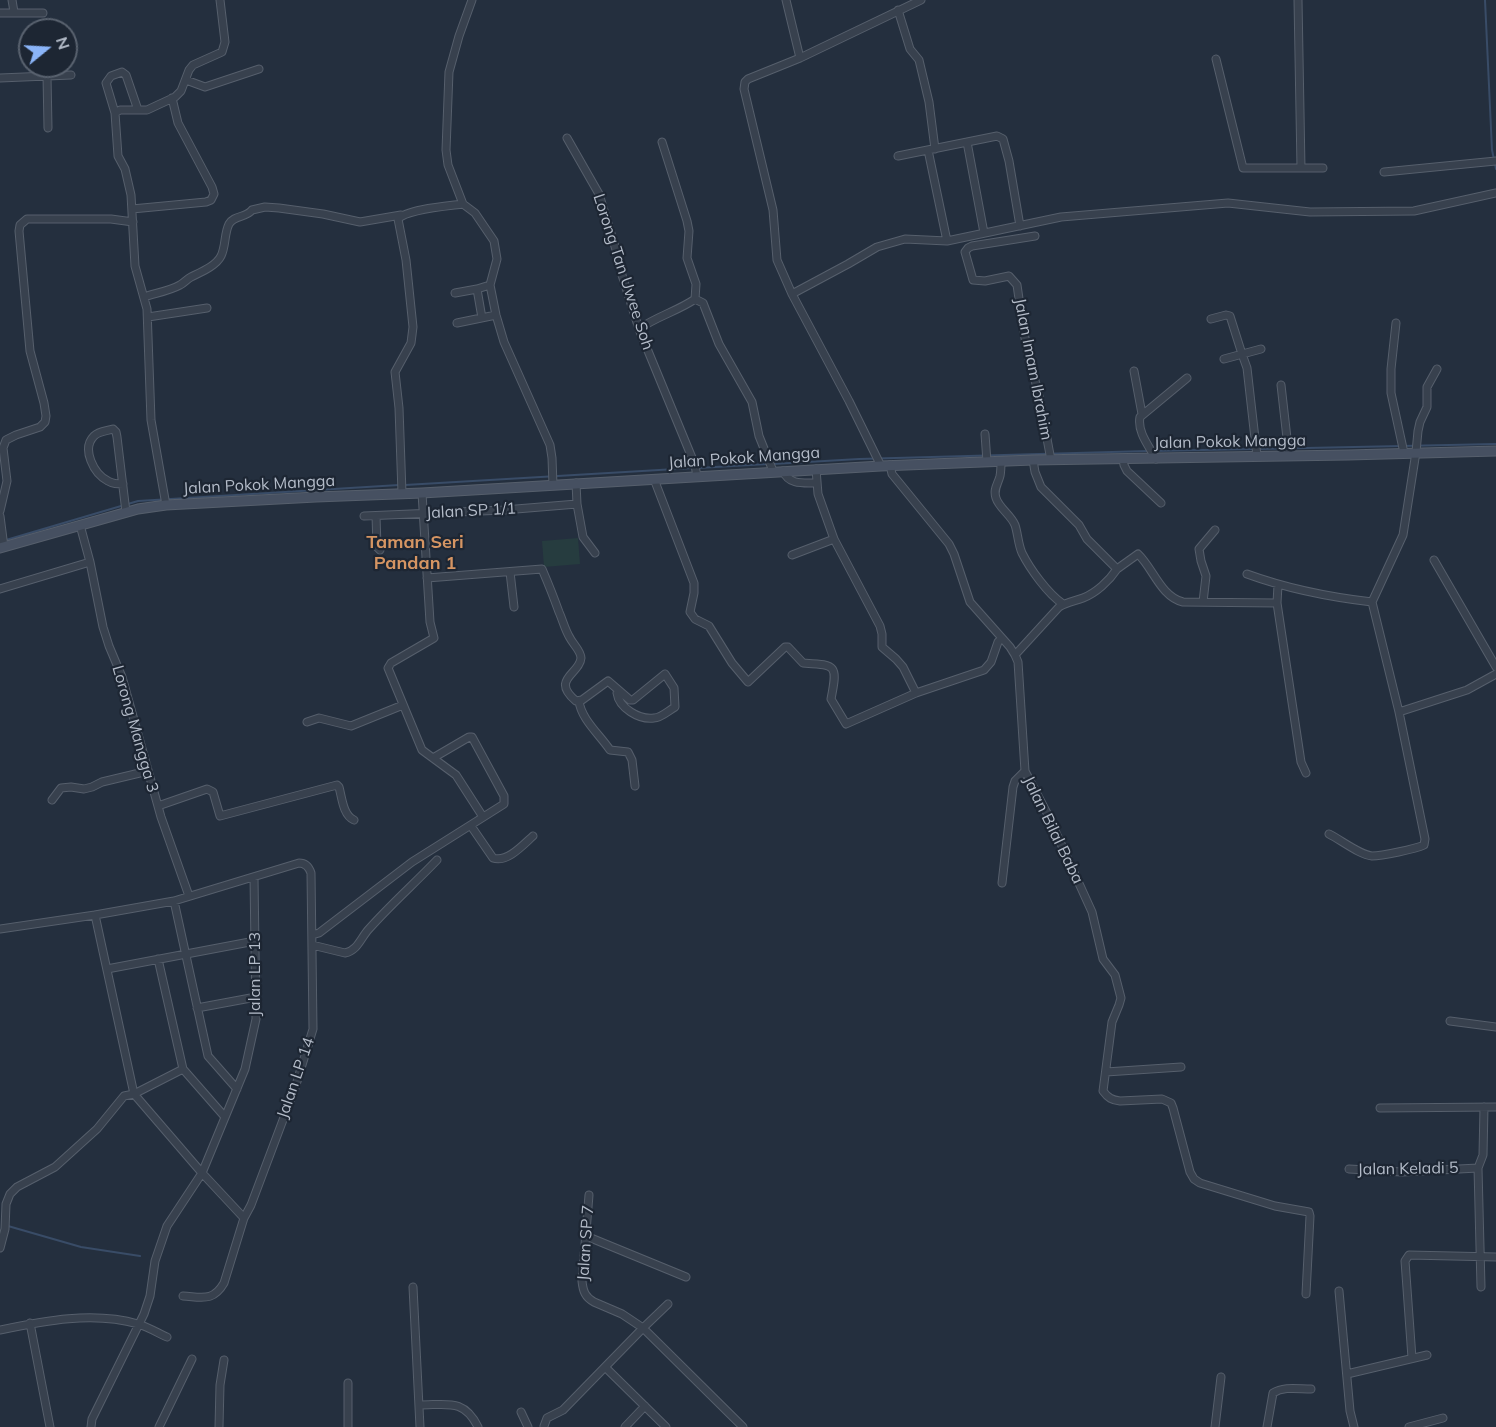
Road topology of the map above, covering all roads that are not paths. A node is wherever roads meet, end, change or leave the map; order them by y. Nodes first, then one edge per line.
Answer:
1 (12, 0) edge
2 (220, 0) edge
3 (472, 0) edge
4 (786, 0) edge
5 (921, 0) edge
6 (1298, 0) edge
7 (898, 10) junction
8 (14, 12) junction
9 (0, 13) edge
10 (43, 13) dead end
11 (800, 58) junction
12 (1216, 59) dead end
13 (260, 69) dead end
14 (18, 77) edge
15 (0, 78) edge
16 (47, 78) edge
17 (186, 80) junction
18 (172, 98) junction
19 (138, 110) junction
20 (115, 112) junction
21 (48, 128) dead end
22 (567, 138) dead end
23 (662, 142) dead end
24 (967, 142) junction
25 (932, 149) junction
26 (898, 156) dead end
27 (1492, 161) edge
28 (1301, 168) junction
29 (1323, 168) dead end
30 (1384, 172) dead end
31 (1496, 194) edge
32 (463, 204) junction
33 (132, 209) junction
34 (401, 215) junction
35 (133, 222) junction
36 (1020, 226) junction
37 (984, 233) junction
38 (1035, 236) dead end
39 (947, 241) junction
40 (490, 285) junction
41 (477, 289) junction
42 (455, 293) dead end
43 (792, 294) junction
44 (144, 297) junction
45 (695, 299) junction
46 (207, 308) dead end
47 (496, 315) junction
48 (148, 317) junction
49 (482, 318) junction
50 (1211, 319) dead end
51 (457, 323) dead end
52 (1396, 323) dead end
53 (639, 328) junction
54 (1261, 349) dead end
55 (1242, 354) junction
56 (1224, 359) dead end
57 (1437, 369) dead end
58 (1134, 371) dead end
59 (1187, 378) dead end
60 (1281, 386) dead end
61 (1142, 414) junction
62 (986, 434) dead end
63 (1288, 451) junction
64 (1403, 451) junction
65 (1416, 451) junction
66 (1496, 451) edge
67 (1257, 454) junction
68 (1050, 455) junction
69 (986, 457) junction
70 (1155, 457) junction
71 (1124, 459) junction
72 (1033, 460) junction
73 (1001, 461) junction
74 (883, 464) junction
75 (771, 467) junction
76 (816, 469) junction
77 (696, 471) junction
78 (783, 471) junction
79 (654, 479) junction
80 (553, 482) junction
81 (576, 483) junction
82 (816, 483) junction
83 (123, 484) junction
84 (402, 488) junction
85 (422, 493) junction
86 (166, 501) junction
87 (1161, 503) dead end
88 (577, 504) junction
89 (125, 507) junction
90 (0, 510) edge
91 (423, 514) junction
92 (0, 516) edge
93 (364, 516) dead end
94 (376, 516) junction
95 (80, 525) junction
96 (1215, 530) dead end
97 (834, 539) junction
98 (2, 546) edge
99 (380, 550) dead end
100 (595, 553) dead end
101 (792, 555) dead end
102 (1434, 560) dead end
103 (90, 562) junction
104 (1117, 569) junction
105 (510, 572) junction
106 (1247, 574) dead end
107 (428, 578) junction
108 (1278, 585) junction
109 (0, 589) edge
110 (1203, 602) junction
111 (1372, 602) junction
112 (1277, 603) junction
113 (1063, 604) junction
114 (514, 607) dead end
115 (1002, 638) junction
116 (1015, 655) junction
117 (1496, 667) edge
118 (1496, 674) edge
119 (619, 691) junction
120 (916, 693) junction
121 (579, 701) junction
122 (403, 705) junction
123 (1399, 712) junction
124 (307, 722) dead end
125 (433, 758) junction
126 (148, 771) junction
127 (1024, 771) junction
128 (1306, 773) dead end
129 (635, 786) dead end
130 (52, 800) dead end
131 (158, 806) junction
132 (483, 817) junction
133 (354, 820) dead end
134 (471, 826) junction
135 (1329, 834) dead end
136 (533, 836) dead end
137 (437, 860) dead end
138 (254, 877) junction
139 (1002, 883) dead end
140 (189, 896) junction
141 (174, 901) junction
142 (95, 915) junction
143 (0, 928) edge
144 (312, 935) junction
145 (255, 941) junction
146 (312, 945) junction
147 (185, 954) junction
148 (158, 959) junction
149 (107, 969) junction
150 (256, 997) junction
151 (197, 1008) junction
152 (1450, 1021) dead end
153 (1496, 1027) edge
154 (1181, 1067) dead end
155 (183, 1069) junction
156 (1106, 1072) junction
157 (237, 1089) junction
158 (134, 1094) junction
159 (1484, 1107) junction
160 (1496, 1107) edge
161 (1380, 1108) dead end
162 (225, 1117) junction
163 (1478, 1168) junction
164 (1348, 1169) dead end
165 (202, 1173) junction
166 (589, 1195) dead end
167 (244, 1218) junction
168 (586, 1236) junction
169 (0, 1248) edge
170 (1480, 1256) junction
171 (1496, 1257) edge
172 (686, 1277) dead end
173 (412, 1287) dead end
174 (1481, 1287) dead end
175 (1339, 1291) dead end
176 (1306, 1294) dead end
177 (183, 1296) dead end
178 (668, 1304) dead end
179 (30, 1323) junction
180 (138, 1324) junction
181 (643, 1328) junction
182 (0, 1330) edge
183 (167, 1338) dead end
184 (1427, 1355) dead end
185 (192, 1359) dead end
186 (1412, 1359) junction
187 (224, 1360) dead end
188 (605, 1367) junction
189 (1347, 1374) junction
190 (1221, 1377) dead end
191 (348, 1383) dead end
192 (1311, 1389) dead end
193 (420, 1405) junction
194 (645, 1406) junction
195 (521, 1412) dead end
196 (1443, 1418) dead end
197 (544, 1426) edge
198 (50, 1427) edge
199 (91, 1427) edge
200 (159, 1427) edge
201 (219, 1427) edge
202 (348, 1427) edge
203 (420, 1427) edge
204 (478, 1427) edge
205 (528, 1427) edge
206 (625, 1427) edge
207 (666, 1427) edge
208 (743, 1427) edge
209 (1215, 1427) edge
210 (1267, 1427) edge
211 (1354, 1427) edge
212 (1409, 1427) edge

1 - 8 street
2 - 17 street
3 - 32 street
4 - 11 street
5 - 7 street, Jalan Bilal Baba
6 - 28 street
7 - 11 street, Jalan Bilal Baba
7 - 25 street
8 - 9 street
8 - 10 street
11 - 43 street, Jalan Bilal Baba
12 - 28 street
13 - 17 street
14 - 15 street
16 - 21 street
17 - 18 street
18 - 19 street
18 - 33 street
19 - 20 street
19 - 20 street
20 - 33 street
22 - 53 street, Lorong Tan Uwee Soh
23 - 45 street
24 - 25 street
24 - 36 street
24 - 37 street
25 - 26 street
25 - 39 street
27 - 30 street
28 - 29 street
31 - 36 street
32 - 34 street
32 - 40 street
33 - 35 street
34 - 44 street
34 - 84 street
35 - 44 street
35 - 90 street
36 - 37 street
37 - 39 street
38 - 68 street, Jalan Imam Ibrahim
39 - 43 street
40 - 41 street
40 - 47 street
41 - 42 street
41 - 49 street
43 - 74 street, Jalan Bilal Baba
44 - 48 street
45 - 53 street
45 - 75 street
46 - 48 street
47 - 49 street
47 - 80 street
48 - 86 street
49 - 51 street
50 - 55 street
52 - 64 street
53 - 77 street, Lorong Tan Uwee Soh
54 - 55 street
55 - 56 street
55 - 67 street
57 - 65 street
58 - 61 street
59 - 61 street
60 - 63 street
61 - 70 street
62 - 69 street
63 - 64 main road, Jalan Pokok Mangga
63 - 67 main road, Jalan Pokok Mangga
64 - 65 main road, Jalan Pokok Mangga
65 - 66 main road, Jalan Pokok Mangga
65 - 111 street
67 - 70 main road, Jalan Pokok Mangga
68 - 71 main road, Jalan Pokok Mangga
68 - 72 main road, Jalan Pokok Mangga
69 - 73 main road, Jalan Pokok Mangga
69 - 74 main road, Jalan Pokok Mangga
70 - 71 main road, Jalan Pokok Mangga
71 - 87 street
72 - 73 main road, Jalan Pokok Mangga
72 - 104 street
73 - 113 street
74 - 76 main road, Jalan Pokok Mangga
74 - 115 street, Jalan Bilal Baba
75 - 77 main road, Jalan Pokok Mangga
75 - 78 main road, Jalan Pokok Mangga
76 - 78 main road, Jalan Pokok Mangga
76 - 82 street
77 - 79 main road, Jalan Pokok Mangga
78 - 82 street
79 - 81 main road, Jalan Pokok Mangga
79 - 120 street
80 - 81 main road, Jalan Pokok Mangga
80 - 85 main road, Jalan Pokok Mangga
81 - 88 street
82 - 97 street
83 - 83 street
83 - 89 street
84 - 85 main road, Jalan Pokok Mangga
84 - 86 main road, Jalan Pokok Mangga
85 - 91 street
86 - 89 main road, Jalan Pokok Mangga
88 - 91 street, Jalan SP 1/1
88 - 100 street
89 - 95 main road, Jalan Pokok Mangga
91 - 94 street, Jalan SP 1/1
91 - 107 street
92 - 98 street
93 - 94 street, Jalan SP 1/1
94 - 99 street
95 - 98 main road, Jalan Pokok Mangga
95 - 103 street, Lorong Mangga 3
96 - 110 street
97 - 101 street
97 - 120 street
102 - 117 street
103 - 109 street
103 - 126 street, Lorong Mangga 3
104 - 110 street
104 - 113 street
105 - 107 street
105 - 114 street
105 - 121 street
106 - 108 street
107 - 122 street
108 - 111 street
108 - 112 street
110 - 112 street
111 - 123 street
112 - 128 street
113 - 116 street
115 - 116 street, Jalan Bilal Baba
115 - 120 street
116 - 127 street, Jalan Bilal Baba
118 - 123 street
119 - 119 street
119 - 121 street
121 - 129 street
122 - 124 street
122 - 125 street
123 - 135 street
125 - 132 street
125 - 132 street
126 - 130 street
126 - 131 street, Lorong Mangga 3
127 - 139 street
127 - 156 street, Jalan Bilal Baba
131 - 133 street
131 - 140 street, Lorong Mangga 3
132 - 134 street
134 - 136 street
134 - 144 street
137 - 146 street
138 - 140 street
138 - 144 street, Jalan LP 14
138 - 145 street, Jalan LP 13
140 - 141 street
141 - 142 street
141 - 147 street
142 - 143 street
142 - 149 street
144 - 146 street, Jalan LP 14
145 - 147 street
145 - 150 street, Jalan LP 13
146 - 167 street, Jalan LP 14
147 - 148 street
147 - 151 street
148 - 149 street
148 - 155 street
149 - 158 street
150 - 151 street
150 - 157 street, Jalan LP 13
151 - 157 street
152 - 153 street
154 - 156 street
155 - 158 street
155 - 162 street
156 - 176 street, Jalan Bilal Baba
157 - 162 street, Jalan LP 13
158 - 165 street
158 - 169 street
159 - 160 street
159 - 161 street
159 - 163 street, Jalan Keladi 5
162 - 165 street, Jalan LP 13
163 - 164 street, Jalan Keladi 5
163 - 170 street
165 - 167 street
165 - 180 street, Jalan LP 13
166 - 168 street, Jalan SP 7
167 - 177 street, Jalan LP 14
168 - 172 street
168 - 181 street, Jalan SP 7
170 - 171 street
170 - 174 street
170 - 186 street
173 - 193 street
175 - 189 street
178 - 181 street
179 - 180 street
179 - 182 street
179 - 198 street
180 - 183 street
180 - 199 street, Jalan LP 13
181 - 188 street
181 - 208 street
184 - 186 street
185 - 200 street
186 - 189 street
187 - 201 street
188 - 194 street
188 - 197 street
189 - 211 street
190 - 209 street
191 - 202 street
192 - 210 street
193 - 203 street
193 - 204 street
194 - 206 street
194 - 207 street
195 - 205 street
196 - 212 street

